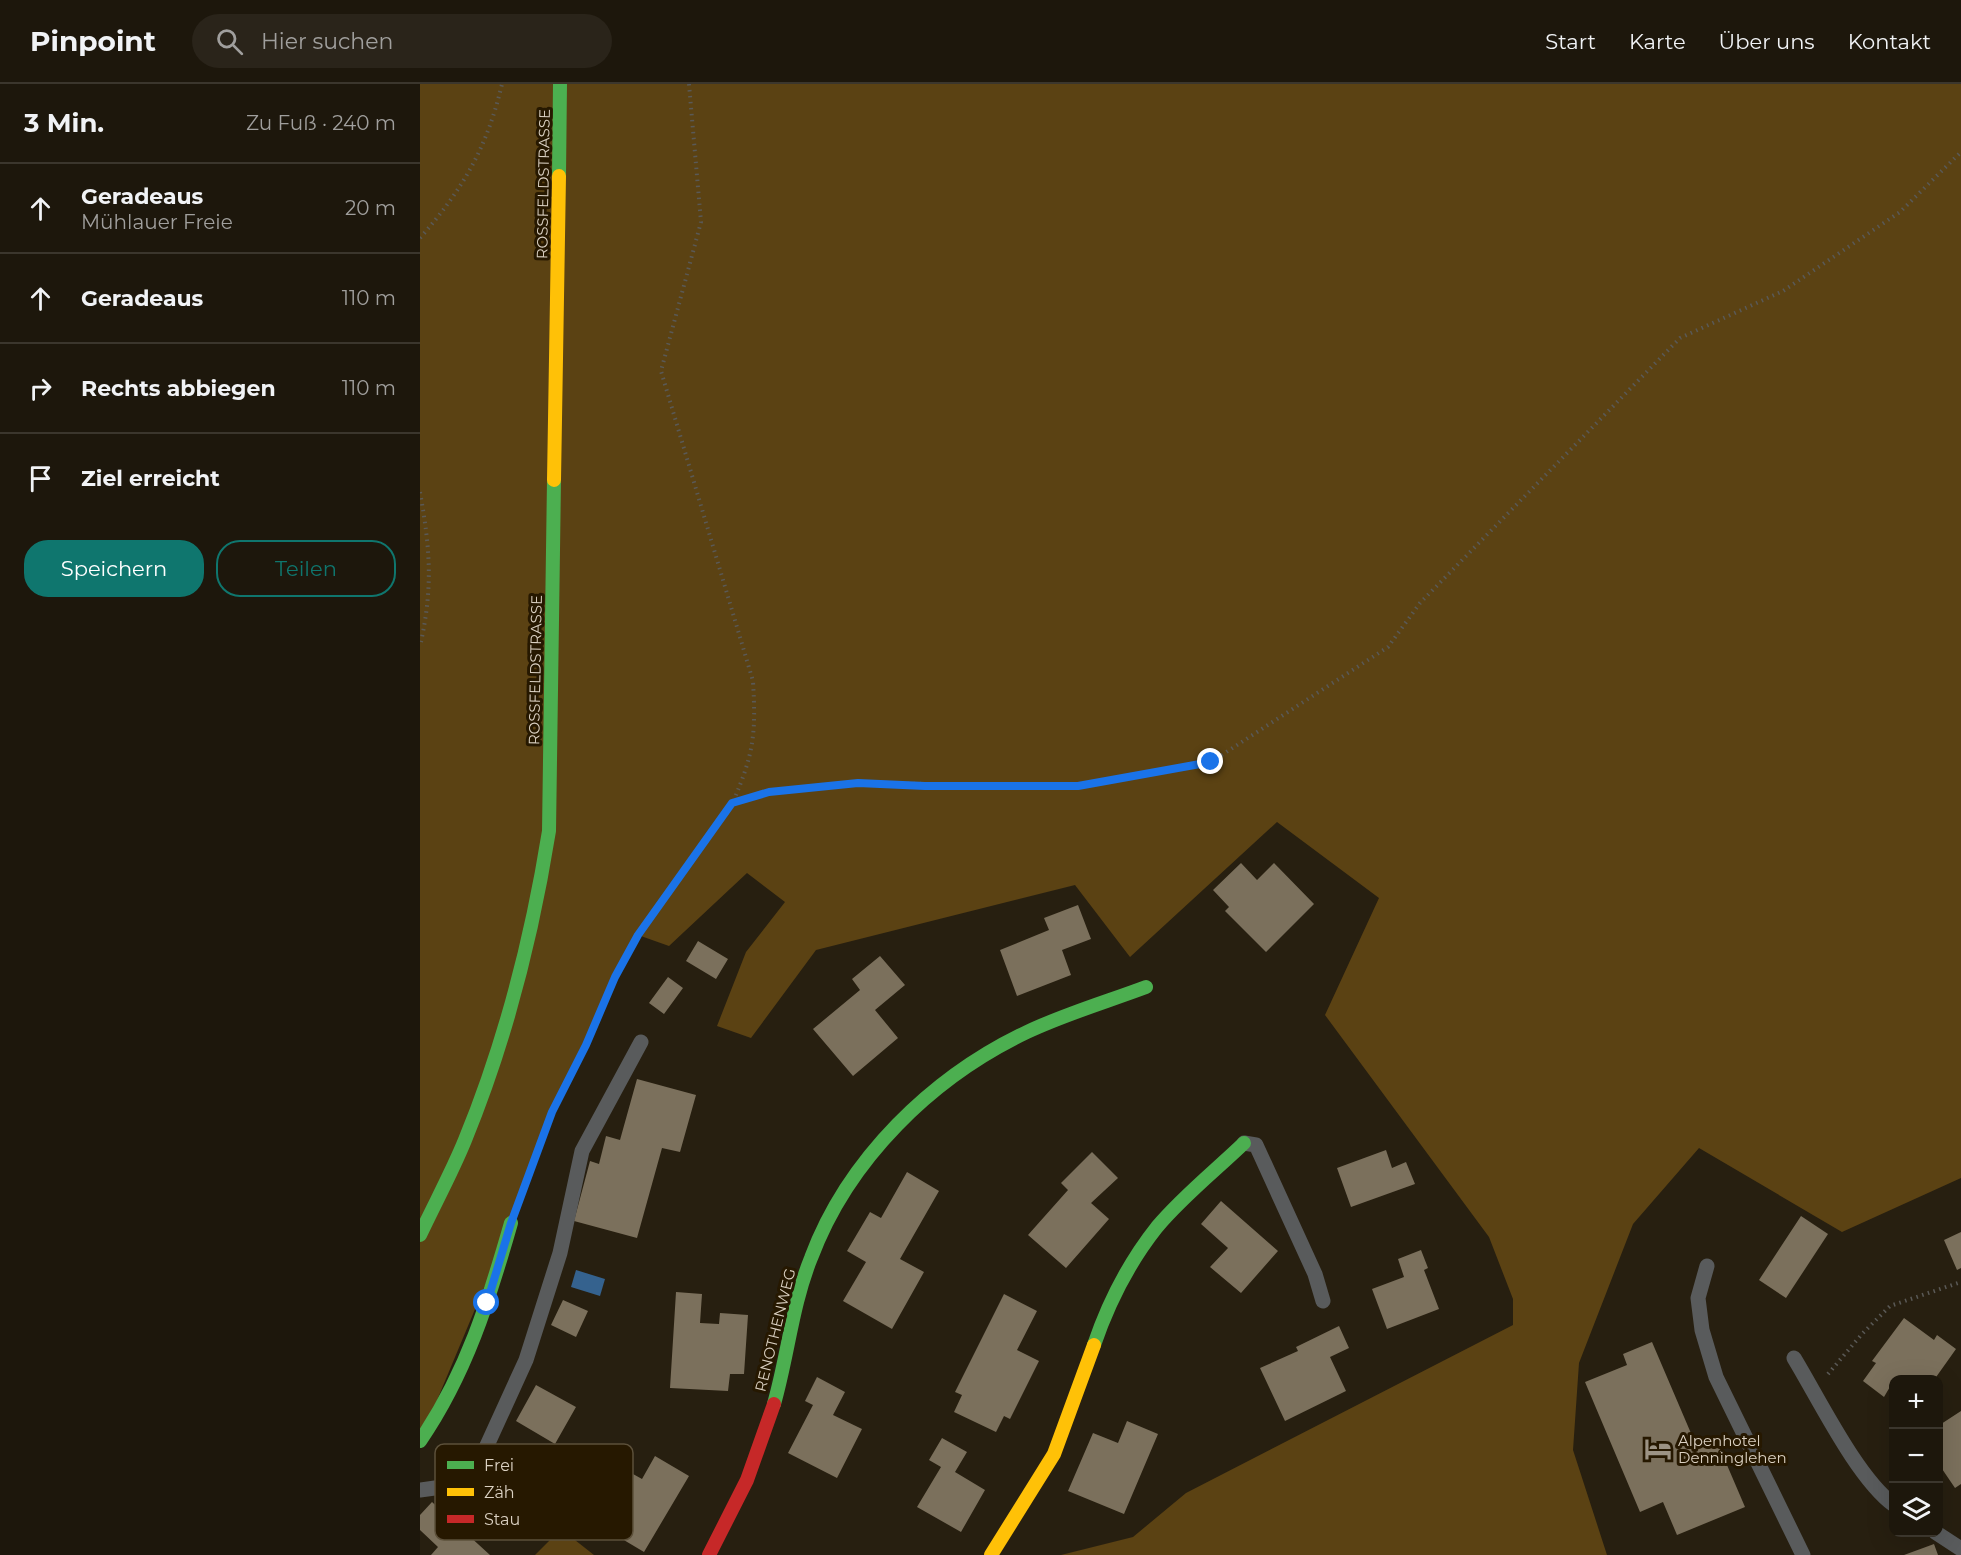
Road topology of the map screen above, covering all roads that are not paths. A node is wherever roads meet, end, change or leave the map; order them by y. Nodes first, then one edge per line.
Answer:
1 (560, 84) edge
2 (1146, 987) dead end
3 (641, 1042) dead end
4 (1244, 1143) joint
5 (511, 1223) road end
6 (420, 1235) edge
7 (1707, 1266) dead end
8 (1323, 1301) dead end
9 (1794, 1359) dead end
10 (420, 1441) edge
11 (488, 1444) edge
12 (435, 1488) edge
13 (420, 1490) edge
14 (1889, 1501) edge
15 (1942, 1537) edge
16 (1961, 1548) edge
17 (709, 1555) edge
18 (991, 1555) edge
19 (1803, 1555) edge

1 - 6 street, ROSSFELDSTRASSE
2 - 17 street, RENOTHENWEG
3 - 11 lane
4 - 8 lane
4 - 18 street
5 - 10 street
7 - 19 lane
9 - 14 lane
12 - 13 lane
15 - 16 lane

